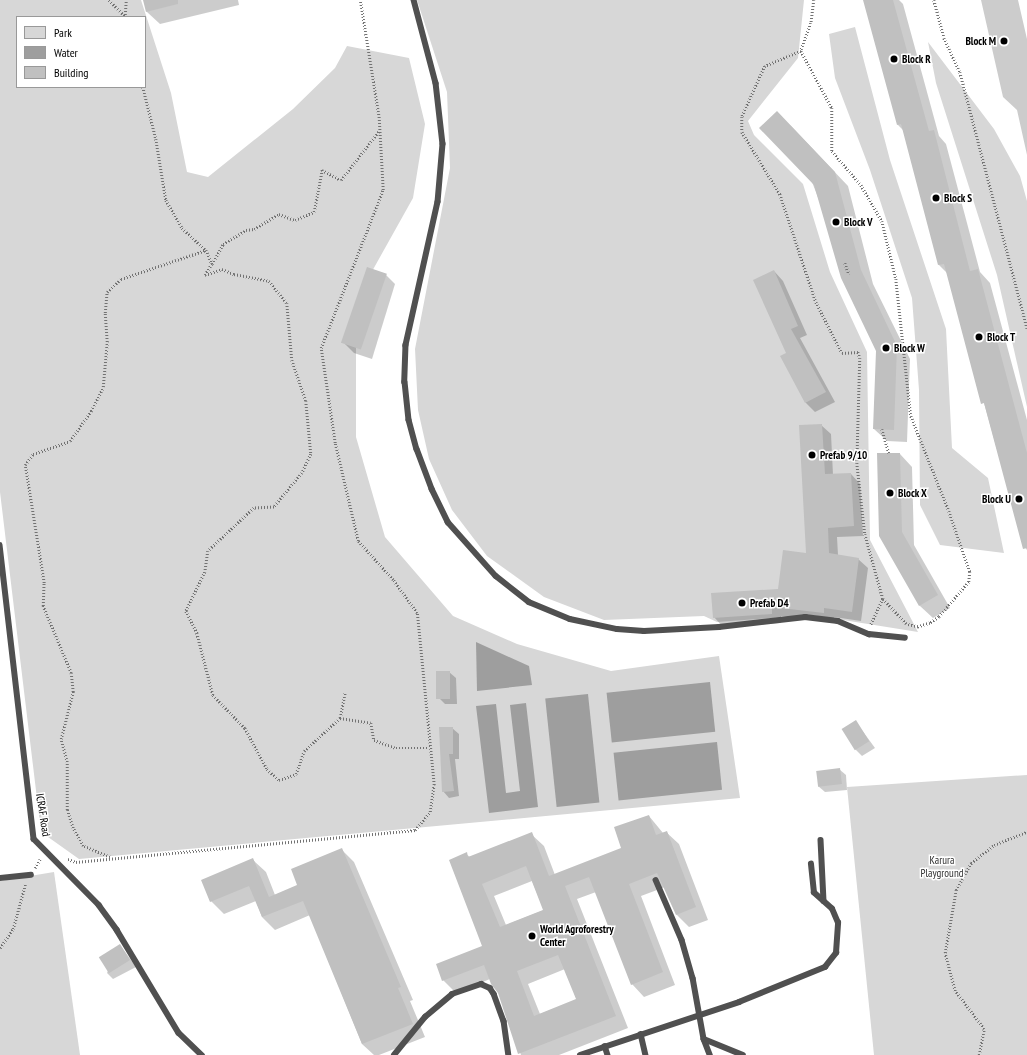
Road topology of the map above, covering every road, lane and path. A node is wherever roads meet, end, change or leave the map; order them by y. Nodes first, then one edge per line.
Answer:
1 (109, 0) edge
2 (126, 0) edge
3 (360, 0) edge
4 (414, 0) edge
5 (814, 0) edge
6 (934, 0) edge
7 (125, 16) edge
8 (801, 51) junction
9 (143, 88) edge
10 (380, 130) junction
11 (206, 250) junction
12 (845, 263) dead end
13 (212, 264) junction
14 (849, 274) dead end
15 (1027, 328) edge
16 (882, 430) dead end
17 (889, 453) dead end
18 (0, 545) edge
19 (883, 599) junction
20 (869, 634) junction
21 (906, 638) dead end
22 (345, 692) dead end
23 (340, 718) junction
24 (428, 748) junction
25 (1027, 832) edge
26 (821, 840) dead end
27 (44, 852) junction
28 (63, 858) dead end
29 (110, 858) junction
30 (811, 864) dead end
31 (31, 875) junction
32 (0, 878) edge
33 (656, 880) dead end
34 (824, 901) junction
35 (0, 948) edge
36 (701, 1014) junction
37 (641, 1034) junction
38 (704, 1039) junction
39 (605, 1046) junction
40 (202, 1055) edge
41 (394, 1055) edge
42 (509, 1055) edge
43 (580, 1055) edge
44 (608, 1055) edge
45 (646, 1055) edge
46 (710, 1055) edge
47 (743, 1055) edge
48 (979, 1055) edge

1 - 7 path
2 - 7 path
3 - 10 path
4 - 20 lane
5 - 8 path
6 - 15 path
8 - 19 path
8 - 19 path
9 - 11 path
10 - 13 path
10 - 24 path
11 - 13 path
11 - 29 path
12 - 14 path
13 - 23 path
16 - 17 path
18 - 27 lane, ICRAF Road
19 - 20 path
20 - 21 lane
22 - 23 path
23 - 24 path
24 - 29 path
25 - 48 path
26 - 34 lane
27 - 31 path
27 - 40 lane, ICRAF Road
28 - 29 path
30 - 34 lane
31 - 32 lane
31 - 35 path
33 - 36 lane
34 - 36 lane
36 - 37 lane
36 - 38 lane
37 - 39 lane
37 - 45 lane
38 - 46 lane
38 - 47 lane
39 - 43 lane
39 - 44 lane
41 - 42 lane

